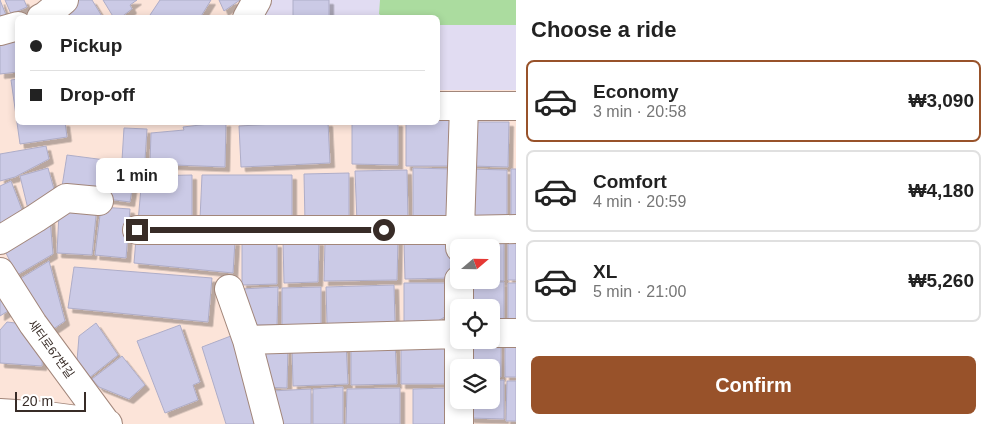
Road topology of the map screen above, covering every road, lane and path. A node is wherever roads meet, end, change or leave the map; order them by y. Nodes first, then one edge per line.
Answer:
1 (64, 0) edge
2 (257, 0) edge
3 (46, 15) edge
4 (249, 15) edge
5 (15, 27) edge
6 (0, 32) edge
7 (440, 106) edge
8 (464, 106) junction
9 (516, 106) edge
10 (99, 201) dead end
11 (137, 230) dead end
12 (516, 230) edge
13 (460, 239) edge
14 (0, 240) edge
15 (0, 272) edge
16 (229, 289) dead end
17 (500, 333) edge
18 (516, 333) edge
19 (450, 334) edge
20 (247, 340) junction
21 (458, 349) edge
22 (0, 413) edge
23 (107, 424) edge
24 (269, 424) edge
25 (458, 424) edge

1 - 3 street
2 - 4 street
5 - 6 street
7 - 8 street
8 - 9 street
8 - 13 street
10 - 14 street
11 - 13 street
12 - 13 street
15 - 23 street, 새터로67번길
16 - 20 street
17 - 18 street
19 - 20 street
20 - 24 street
21 - 25 street
22 - 23 street

